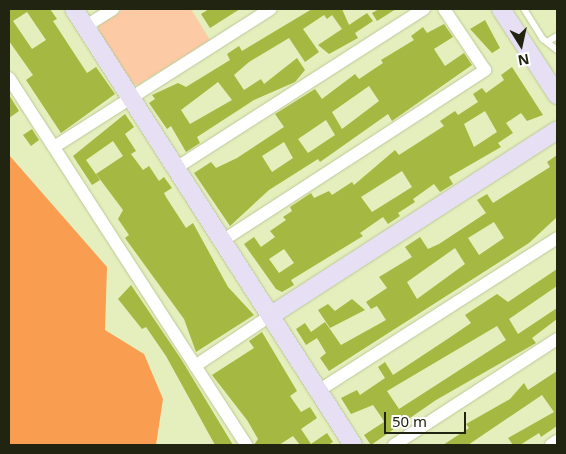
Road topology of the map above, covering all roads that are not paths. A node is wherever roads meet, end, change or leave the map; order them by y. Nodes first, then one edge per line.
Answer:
1 (74, 9) edge
2 (113, 9) edge
3 (271, 9) edge
4 (424, 9) edge
5 (444, 9) edge
6 (501, 9) edge
7 (524, 9) edge
8 (86, 26) junction
9 (557, 36) edge
10 (547, 42) junction
11 (557, 50) edge
12 (9, 78) edge
13 (557, 95) edge
14 (131, 99) junction
15 (557, 130) edge
16 (54, 148) junction
17 (176, 168) junction
18 (557, 238) edge
19 (222, 241) junction
20 (273, 314) junction
21 (557, 339) edge
22 (195, 366) junction
23 (318, 391) junction
24 (557, 441) edge
25 (246, 445) edge
26 (353, 445) edge
27 (394, 445) edge
28 (551, 445) edge

1 - 8 street
2 - 8 street
3 - 14 street
4 - 17 street
5 - 19 street
6 - 13 street
7 - 10 lane
8 - 14 street
9 - 10 lane
10 - 11 lane
12 - 16 street
14 - 16 street
14 - 17 street
15 - 20 street
16 - 22 street
17 - 19 street
18 - 23 street
19 - 20 street
20 - 22 street
20 - 23 street
21 - 27 street
22 - 25 street
23 - 26 street
24 - 28 street

